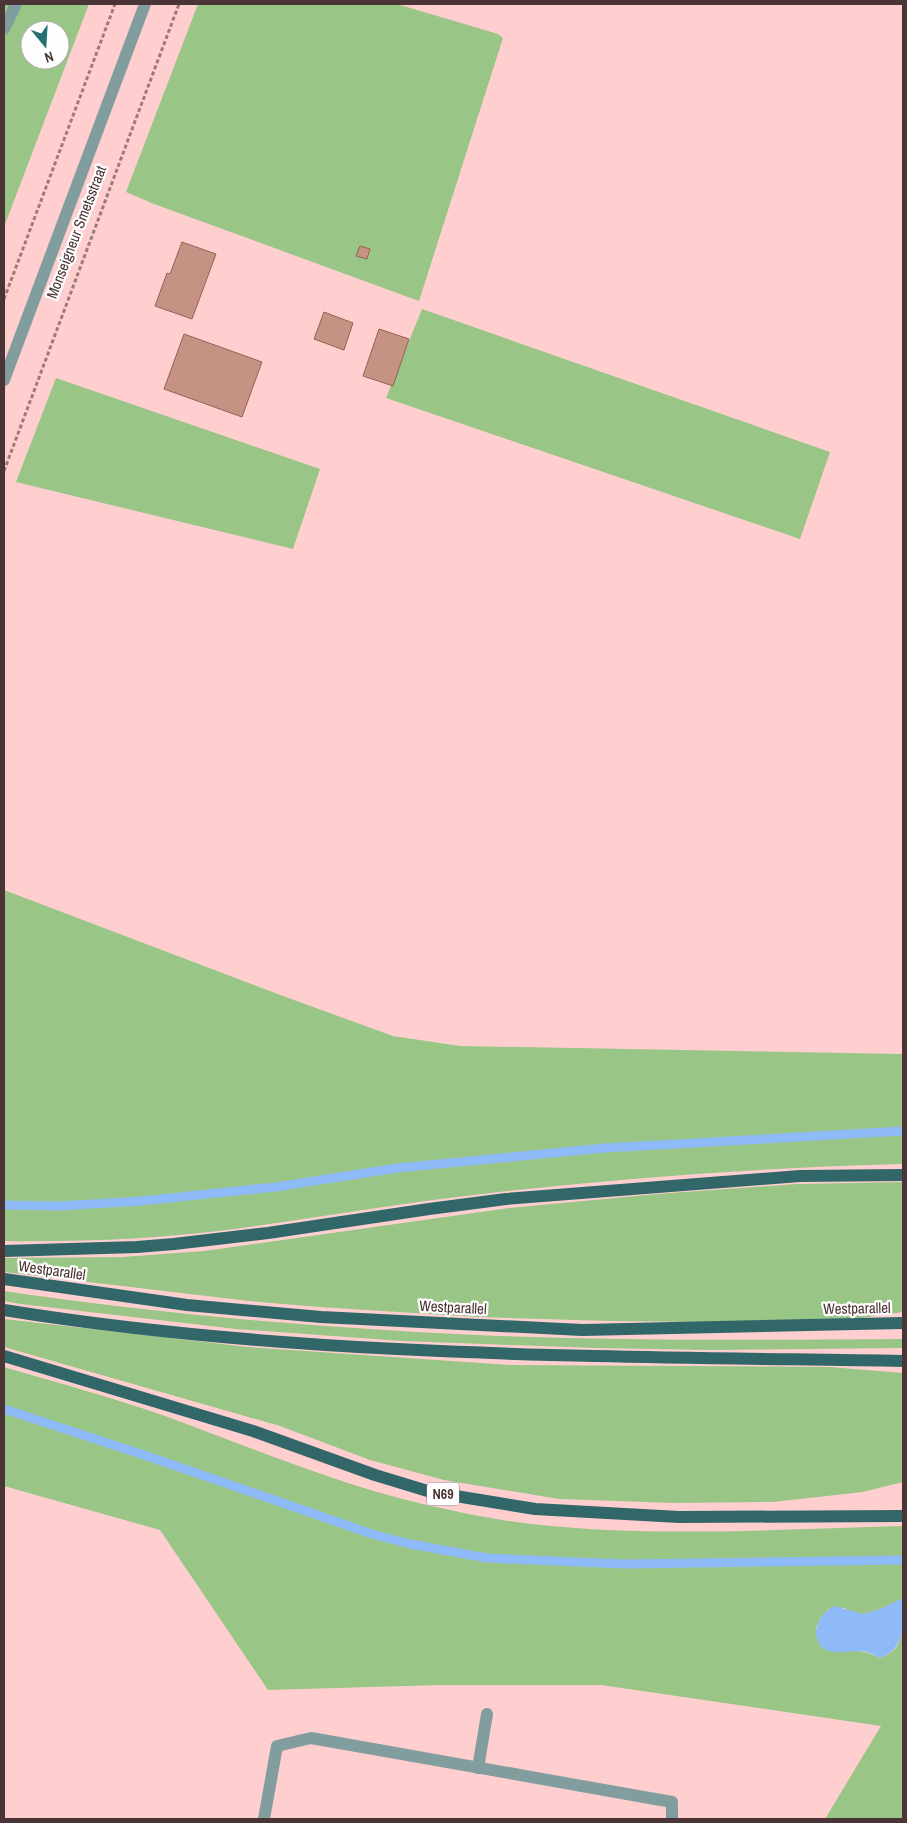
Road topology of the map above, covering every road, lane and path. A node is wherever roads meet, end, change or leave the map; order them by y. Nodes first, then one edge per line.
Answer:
1 (16, 4) edge
2 (115, 4) edge
3 (145, 4) edge
4 (179, 4) edge
5 (4, 29) edge
6 (4, 299) edge
7 (4, 380) edge
8 (4, 471) edge
9 (903, 1175) edge
10 (4, 1250) edge
11 (4, 1280) edge
12 (4, 1310) edge
13 (903, 1324) edge
14 (4, 1356) edge
15 (903, 1361) edge
16 (903, 1516) edge
17 (486, 1714) dead end
18 (478, 1768) junction
19 (264, 1819) edge
20 (672, 1819) edge

1 - 5 street
2 - 6 path
3 - 7 street, Monseigneur Smetsstraat
4 - 8 path, Monseigneur Smetsstraat
9 - 10 main road
11 - 13 main road, Westparallel
12 - 15 main road
14 - 16 main road, N69
17 - 18 street
18 - 19 street
18 - 20 street

